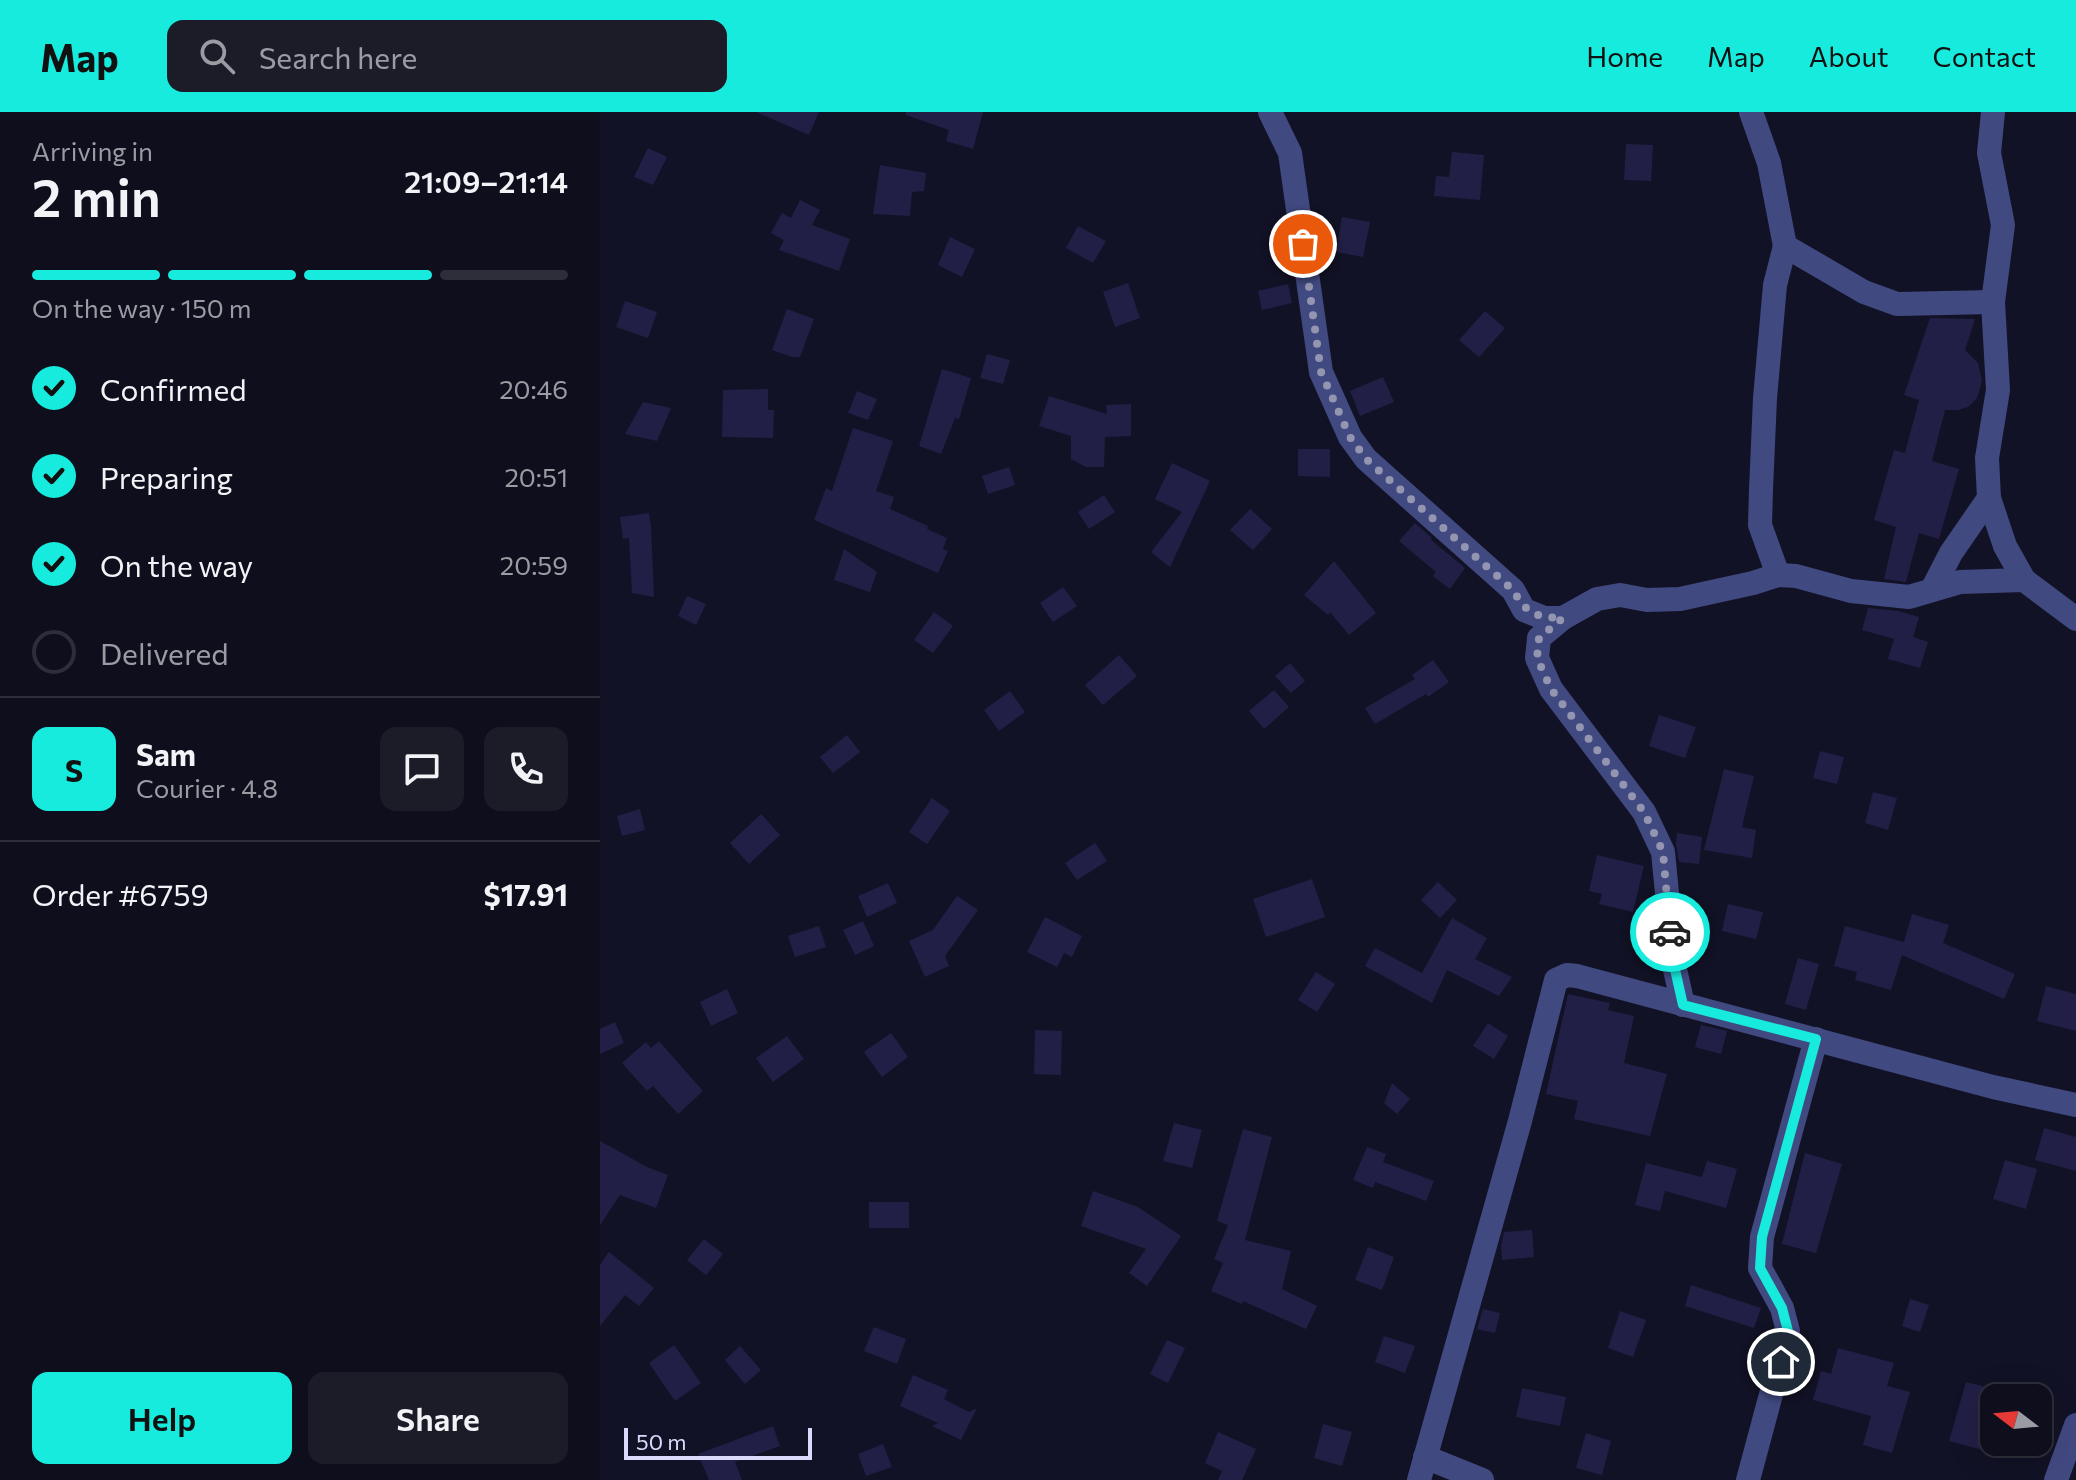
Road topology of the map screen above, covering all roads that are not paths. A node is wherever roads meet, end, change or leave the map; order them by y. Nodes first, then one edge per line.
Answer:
1 (1270, 112) edge
2 (1751, 112) edge
3 (1993, 112) edge
4 (1785, 246) junction
5 (1993, 302) junction
6 (1989, 498) junction
7 (1778, 575) junction
8 (2024, 580) junction
9 (1933, 588) junction
10 (1563, 618) junction
11 (2076, 619) edge
12 (1683, 1005) junction
13 (1816, 1039) junction
14 (2076, 1105) edge
15 (2076, 1425) edge
16 (1422, 1468) edge
17 (1482, 1480) edge
18 (1748, 1480) edge
19 (2056, 1480) edge

1 - 10 street
2 - 4 street
3 - 5 street
4 - 5 street
4 - 7 street
5 - 6 street
6 - 8 street
6 - 9 street
7 - 9 street
7 - 10 street
8 - 9 street
8 - 11 street
10 - 12 street
12 - 13 street
12 - 16 street
13 - 14 street
13 - 18 street
15 - 19 street
16 - 17 street

